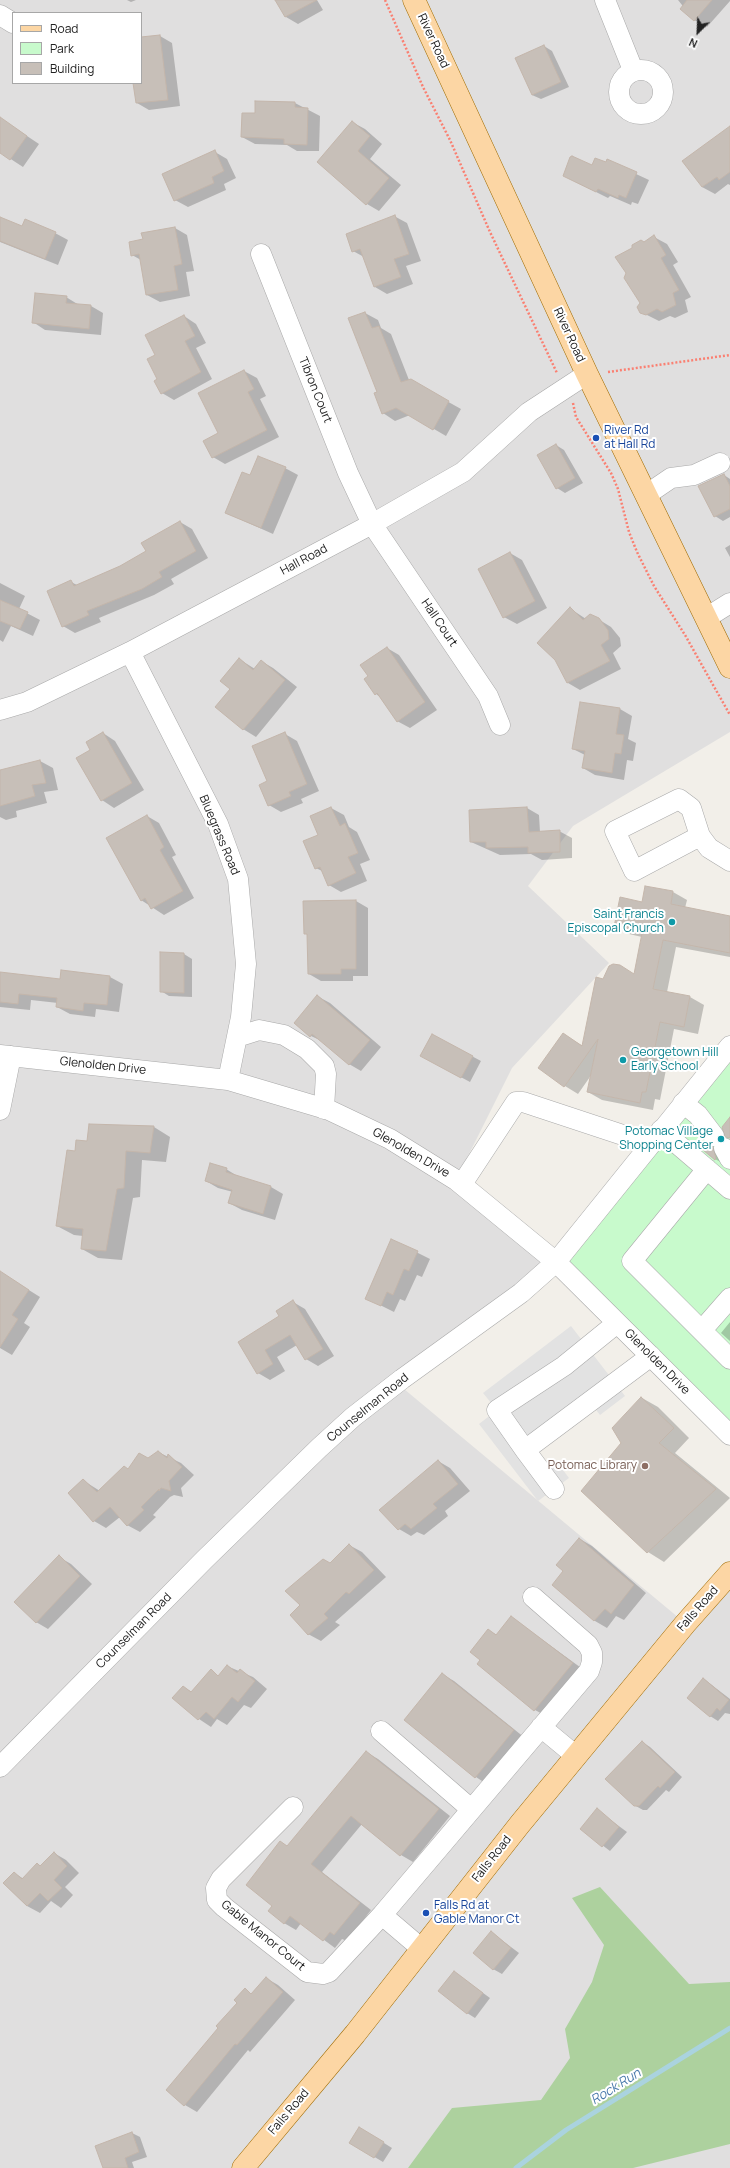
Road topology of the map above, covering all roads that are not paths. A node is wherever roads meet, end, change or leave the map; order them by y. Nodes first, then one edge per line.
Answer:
1 (414, 0) edge
2 (605, 0) edge
3 (0, 15) edge
4 (12, 22) edge
5 (633, 70) dead end
6 (261, 254) dead end
7 (587, 374) junction
8 (720, 463) dead end
9 (646, 495) junction
10 (372, 524) junction
11 (730, 602) edge
12 (706, 618) junction
13 (130, 652) junction
14 (730, 667) edge
15 (0, 710) edge
16 (500, 725) dead end
17 (700, 836) dead end
18 (730, 861) edge
19 (237, 1037) junction
20 (730, 1046) edge
21 (5, 1056) edge
22 (228, 1080) junction
23 (683, 1103) junction
24 (324, 1108) junction
25 (0, 1110) edge
26 (655, 1137) junction
27 (723, 1148) edge
28 (707, 1169) junction
29 (729, 1182) edge
30 (462, 1184) junction
31 (556, 1262) junction
32 (730, 1298) edge
33 (617, 1323) junction
34 (702, 1330) junction
35 (651, 1356) junction
36 (730, 1359) edge
37 (730, 1435) edge
38 (525, 1450) junction
39 (554, 1489) dead end
40 (728, 1580) edge
41 (532, 1597) dead end
42 (541, 1727) junction
43 (381, 1731) dead end
44 (576, 1756) junction
45 (0, 1767) edge
46 (293, 1807) dead end
47 (470, 1809) junction
48 (382, 1915) junction
49 (422, 1949) junction
50 (243, 2168) edge

1 - 7 main road, River Road
2 - 5 street
3 - 4 street
6 - 10 street, Tibron Court
7 - 9 main road, River Road
7 - 10 street, Hall Road
8 - 9 street
9 - 12 main road, River Road
10 - 13 street, Hall Road
10 - 16 street, Hall Court
11 - 12 street
12 - 14 main road, River Road
13 - 15 street, Hall Road
13 - 19 street, Bluegrass Road
17 - 18 street
19 - 22 street, Bluegrass Road
19 - 24 street
20 - 23 street, Counselman Road
21 - 22 street, Glenolden Drive
21 - 25 street
22 - 24 street, Glenolden Drive
23 - 26 street, Counselman Road
23 - 27 street
24 - 30 street, Glenolden Drive
26 - 28 street
26 - 30 street
26 - 31 street, Counselman Road
28 - 29 street
28 - 34 street
30 - 31 street, Glenolden Drive
31 - 33 street, Glenolden Drive
31 - 45 street, Counselman Road
32 - 34 street
33 - 35 street, Glenolden Drive
33 - 38 street
34 - 36 street
35 - 37 street, Glenolden Drive
35 - 38 street
38 - 39 street
40 - 44 main road, Falls Road
41 - 42 street, Gable Manor Court
42 - 44 street
42 - 47 street, Gable Manor Court
43 - 47 street
44 - 49 main road, Falls Road
46 - 48 street, Gable Manor Court
47 - 48 street, Gable Manor Court
48 - 49 street
49 - 50 main road, Falls Road

